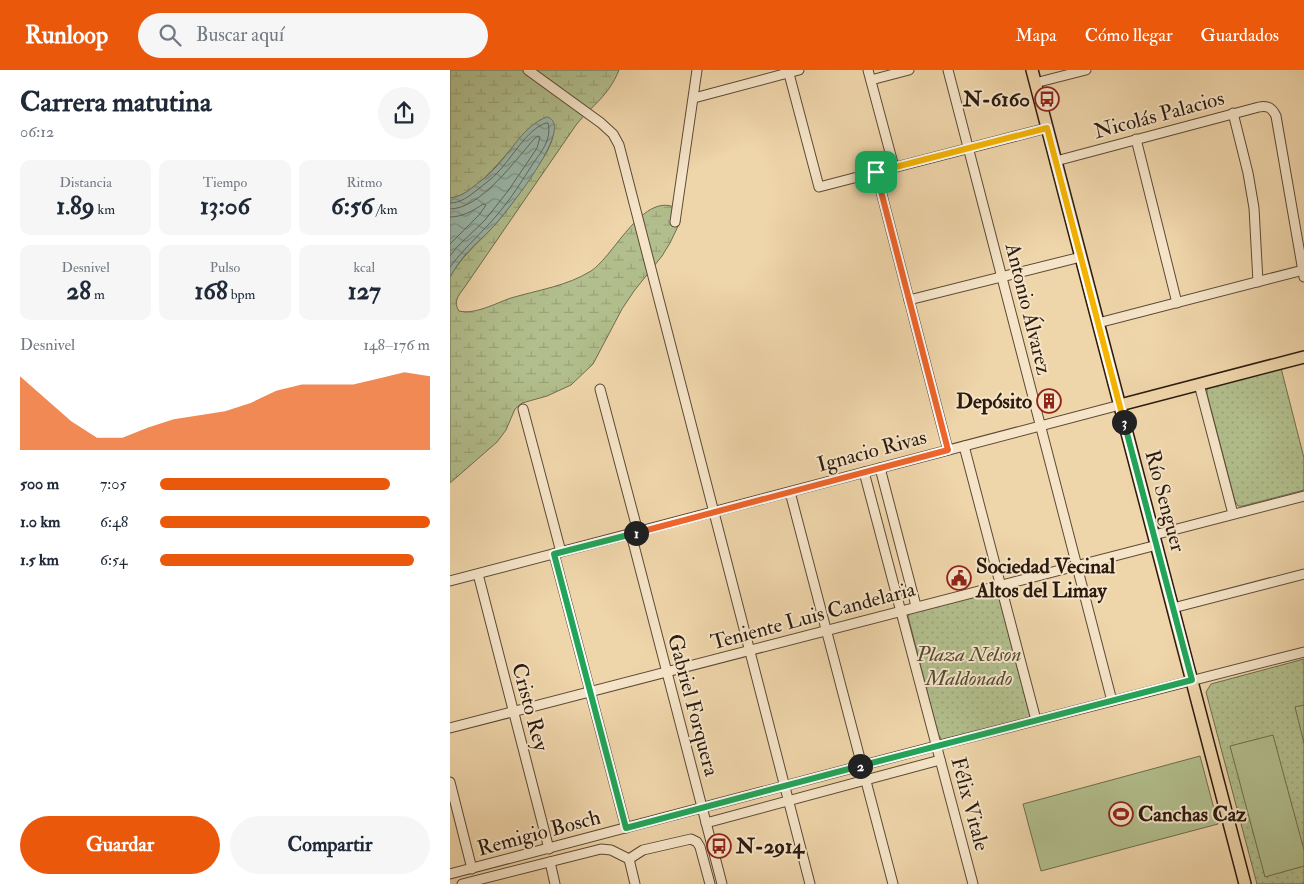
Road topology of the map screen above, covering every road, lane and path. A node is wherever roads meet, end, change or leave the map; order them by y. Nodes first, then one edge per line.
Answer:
1 (528, 70) edge
2 (697, 70) edge
3 (799, 70) edge
4 (868, 70) edge
5 (909, 70) edge
6 (948, 70) edge
7 (1032, 70) edge
8 (1086, 70) edge
9 (788, 71) edge
10 (871, 80) junction
11 (1035, 83) junction
12 (694, 98) junction
13 (1233, 114) junction
14 (1047, 128) junction
15 (1136, 139) junction
16 (969, 148) junction
17 (1056, 161) junction
18 (894, 167) junction
19 (876, 172) junction
20 (675, 222) dead end
21 (1081, 257) junction
22 (1303, 273) edge
23 (1002, 277) junction
24 (1258, 282) junction
25 (909, 300) junction
26 (1177, 303) junction
27 (1098, 323) junction
28 (1304, 357) edge
29 (1199, 384) junction
30 (600, 388) dead end
31 (1120, 405) junction
32 (523, 409) dead end
33 (1040, 426) junction
34 (964, 446) junction
35 (948, 450) junction
36 (880, 468) junction
37 (864, 472) junction
38 (790, 492) junction
39 (1304, 496) edge
40 (714, 512) junction
41 (1233, 514) junction
42 (634, 533) junction
43 (1155, 540) junction
44 (558, 553) junction
45 (1076, 566) junction
46 (478, 574) junction
47 (1304, 574) edge
48 (450, 581) edge
49 (1001, 585) junction
50 (916, 606) junction
51 (1173, 608) junction
52 (901, 612) junction
53 (826, 631) junction
54 (750, 651) junction
55 (1304, 652) edge
56 (667, 672) junction
57 (1192, 680) junction
58 (590, 692) junction
59 (1112, 701) junction
60 (514, 712) junction
61 (1036, 720) junction
62 (450, 728) edge
63 (936, 746) junction
64 (940, 760) junction
65 (862, 766) junction
66 (865, 780) junction
67 (450, 782) edge
68 (785, 787) junction
69 (788, 801) junction
70 (702, 809) junction
71 (706, 823) junction
72 (626, 828) junction
73 (549, 849) junction
74 (629, 859) junction
75 (550, 862) junction
76 (472, 869) junction
77 (450, 874) edge
78 (473, 883) edge
79 (462, 884) edge
80 (556, 884) edge
81 (635, 884) edge
82 (710, 884) edge
83 (722, 884) edge
84 (810, 884) edge
85 (892, 884) edge
86 (973, 884) edge
87 (1245, 884) edge

1 - 40 street
2 - 12 street
3 - 9 street
4 - 10 street
5 - 10 street
6 - 16 street, Antonio Álvarez
7 - 11 main road, Río Senguer
8 - 11 street
9 - 12 street
9 - 19 street
10 - 18 street
11 - 14 main road, Río Senguer
12 - 20 street
13 - 15 street, Nicolás Palacios
13 - 22 street, Nicolás Palacios
13 - 24 street
14 - 16 street
14 - 17 main road, Río Senguer
15 - 17 street, Nicolás Palacios
15 - 26 street
16 - 18 street
16 - 23 street, Antonio Álvarez
17 - 21 main road, Río Senguer
18 - 19 street
19 - 25 street
21 - 23 street
21 - 27 main road, Río Senguer
22 - 24 street
23 - 25 street
23 - 33 street, Antonio Álvarez
24 - 26 street
25 - 35 street
26 - 27 street
27 - 31 main road, Río Senguer
28 - 29 main road, Ignacio Rivas
29 - 31 main road, Ignacio Rivas
29 - 41 street
30 - 42 street, Gabriel Forquera
31 - 33 street, Ignacio Rivas
31 - 43 main road, Río Senguer
32 - 44 street
33 - 34 street, Ignacio Rivas
33 - 45 street, Antonio Álvarez
34 - 35 street, Ignacio Rivas
34 - 49 street
35 - 36 street, Ignacio Rivas
36 - 37 street, Ignacio Rivas
36 - 50 street
37 - 38 street, Ignacio Rivas
37 - 52 street, Félix Vitale
38 - 40 street, Ignacio Rivas
38 - 53 street
39 - 41 street, Teniente Luis Candelaria
40 - 42 street, Ignacio Rivas
40 - 54 street
41 - 43 street, Teniente Luis Candelaria
42 - 44 street, Ignacio Rivas
42 - 56 street, Gabriel Forquera
43 - 45 street, Teniente Luis Candelaria
43 - 51 main road, Río Senguer
44 - 46 street, Ignacio Rivas
44 - 58 street
45 - 49 street, Teniente Luis Candelaria
45 - 59 street, Antonio Álvarez
46 - 48 street, Ignacio Rivas
46 - 60 street, Cristo Rey
47 - 51 street
49 - 50 street, Teniente Luis Candelaria
49 - 61 street
50 - 52 street, Teniente Luis Candelaria
51 - 57 main road, Río Senguer
52 - 53 street, Teniente Luis Candelaria
52 - 63 street, Félix Vitale
53 - 54 street, Teniente Luis Candelaria
53 - 65 street
54 - 56 street, Teniente Luis Candelaria
54 - 68 street
55 - 57 street, Remigio Bosch
56 - 58 street, Teniente Luis Candelaria
56 - 70 street, Gabriel Forquera
57 - 59 street, Remigio Bosch
57 - 87 main road, Río Senguer
58 - 60 street, Teniente Luis Candelaria
58 - 72 street
59 - 61 street, Remigio Bosch
60 - 62 street, Teniente Luis Candelaria
60 - 73 street, Cristo Rey
61 - 63 street, Remigio Bosch
63 - 64 street, Félix Vitale
63 - 65 street, Remigio Bosch
64 - 66 street
64 - 86 street, Félix Vitale
65 - 66 street
65 - 68 street, Remigio Bosch
66 - 69 street
66 - 85 street
67 - 76 street
68 - 69 street
68 - 70 street, Remigio Bosch
69 - 71 street
69 - 84 street
70 - 71 street, Gabriel Forquera
70 - 72 street, Remigio Bosch
71 - 83 street, Gabriel Forquera
72 - 73 street, Remigio Bosch
73 - 76 street, Remigio Bosch
74 - 75 street, Remigio Bosch
74 - 81 street
74 - 82 street
75 - 78 street, Remigio Bosch
75 - 80 street
76 - 77 street, Remigio Bosch
78 - 79 street, Remigio Bosch

